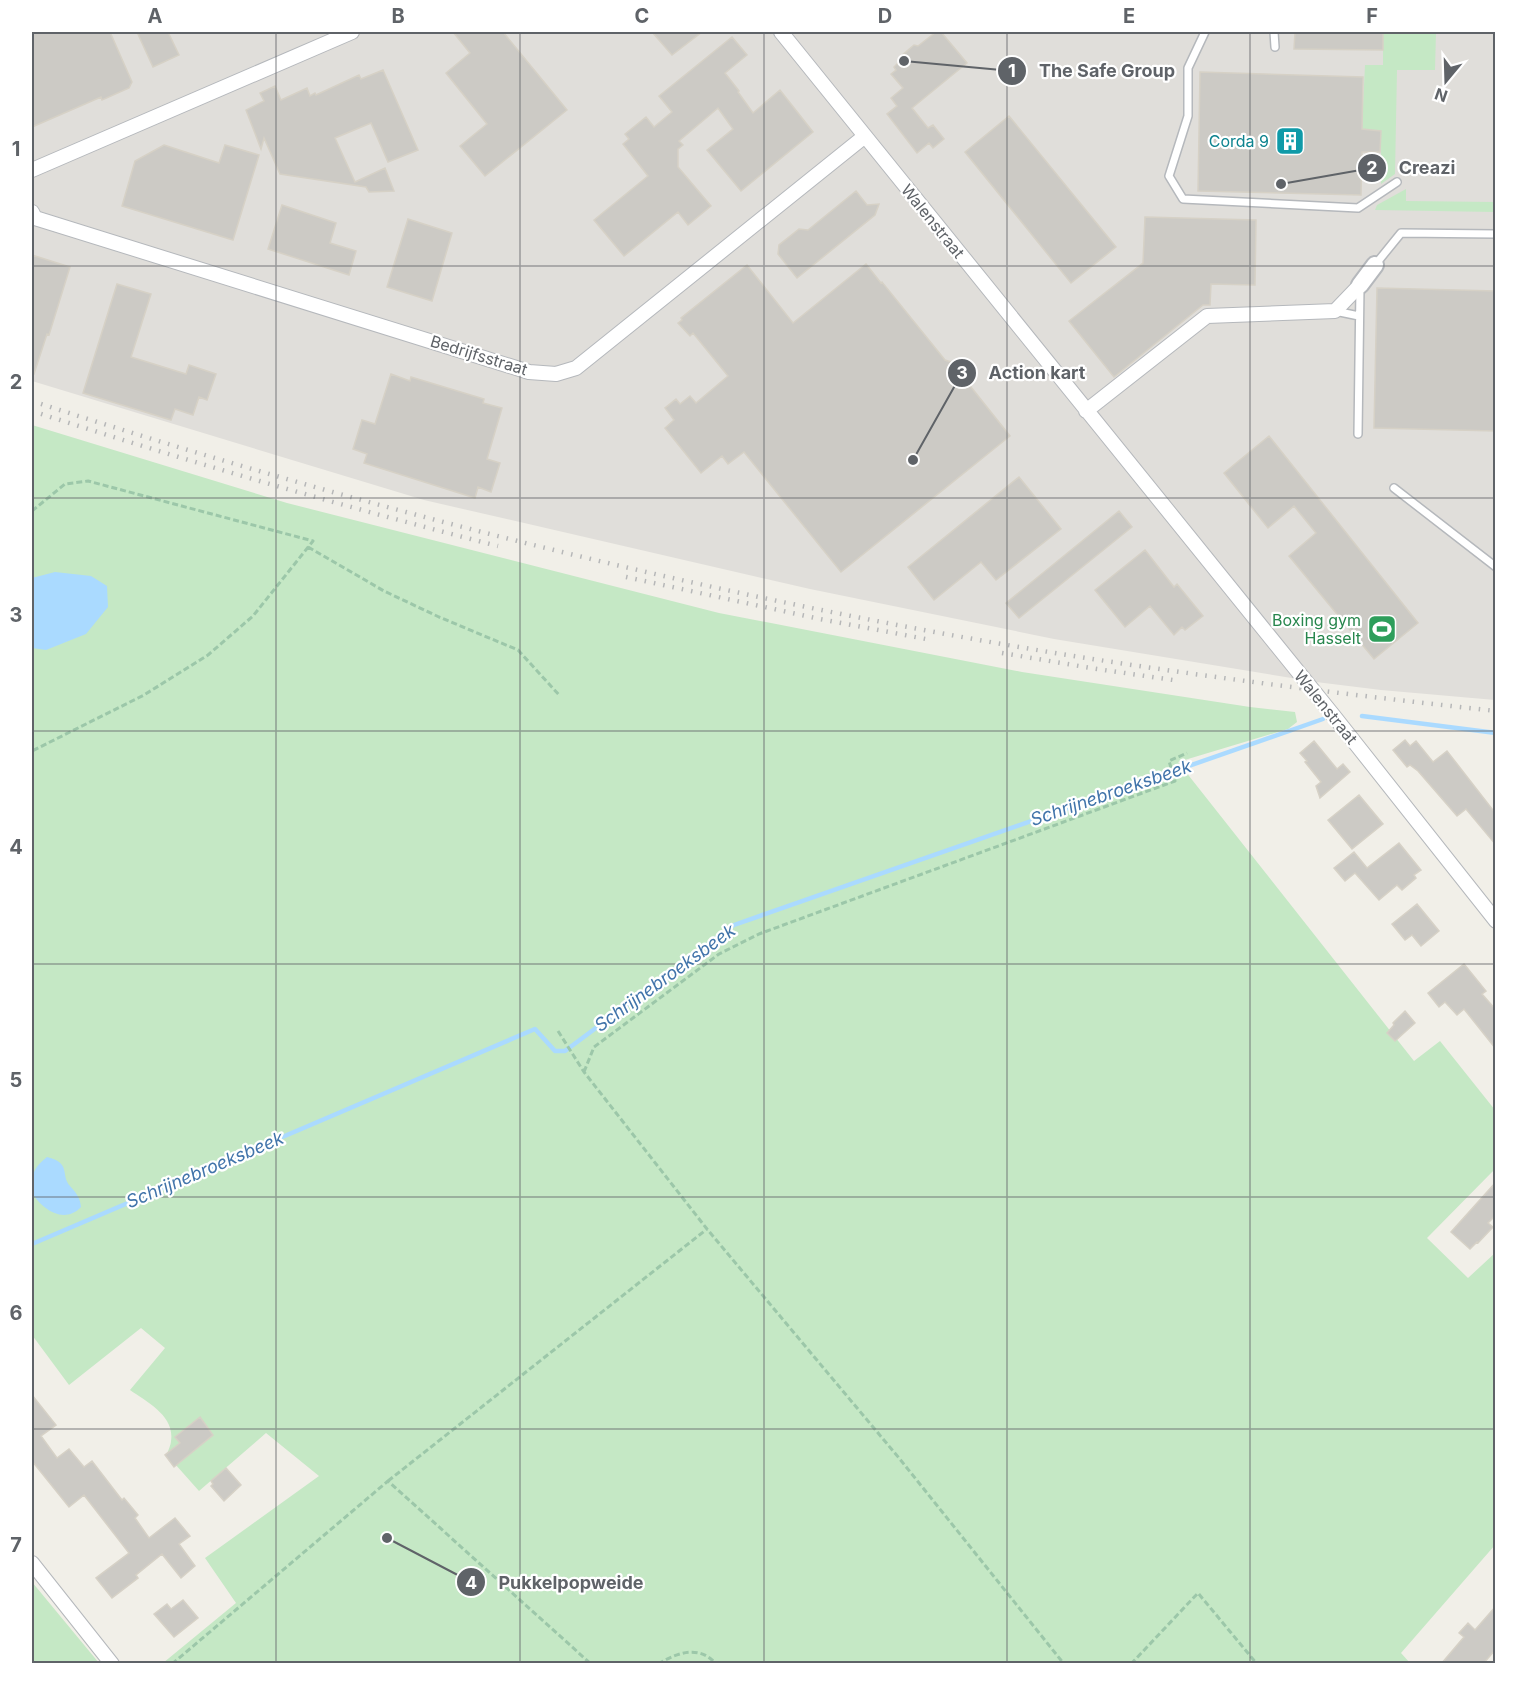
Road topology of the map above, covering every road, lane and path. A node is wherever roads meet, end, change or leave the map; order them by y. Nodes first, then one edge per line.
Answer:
1 (352, 32) edge
2 (784, 32) edge
3 (1205, 32) edge
4 (1275, 32) edge
5 (1275, 48) dead end
6 (865, 136) junction
7 (32, 171) edge
8 (1397, 182) dead end
9 (32, 212) edge
10 (1496, 234) edge
11 (1375, 265) joint
12 (1360, 285) junction
13 (1335, 311) junction
14 (1359, 316) junction
15 (1086, 411) junction
16 (1358, 434) dead end
17 (1394, 489) dead end
18 (32, 511) edge
19 (308, 547) junction
20 (1496, 567) edge
21 (560, 696) dead end
22 (32, 751) edge
23 (1187, 753) dead end
24 (1496, 921) edge
25 (558, 1031) dead end
26 (585, 1072) junction
27 (707, 1229) junction
28 (388, 1481) junction
29 (32, 1563) edge
30 (112, 1664) edge
31 (172, 1664) edge
32 (591, 1664) edge
33 (658, 1664) edge
34 (716, 1664) edge
35 (1064, 1664) edge
36 (1131, 1664) edge
37 (1257, 1664) edge

1 - 7 street
2 - 6 street, Walenstraat
3 - 8 lane
4 - 5 lane
6 - 9 street, Bedrijfsstraat
6 - 15 street, Walenstraat
10 - 11 lane
11 - 12 street
12 - 13 street
12 - 14 lane
13 - 14 lane
13 - 15 street
14 - 16 lane
15 - 24 street, Walenstraat
17 - 20 lane
18 - 19 path
19 - 21 path
19 - 22 path
23 - 26 path
25 - 26 path
26 - 27 path
27 - 28 path
27 - 35 path
28 - 31 path
28 - 32 path
29 - 30 street
33 - 34 path
36 - 37 path

